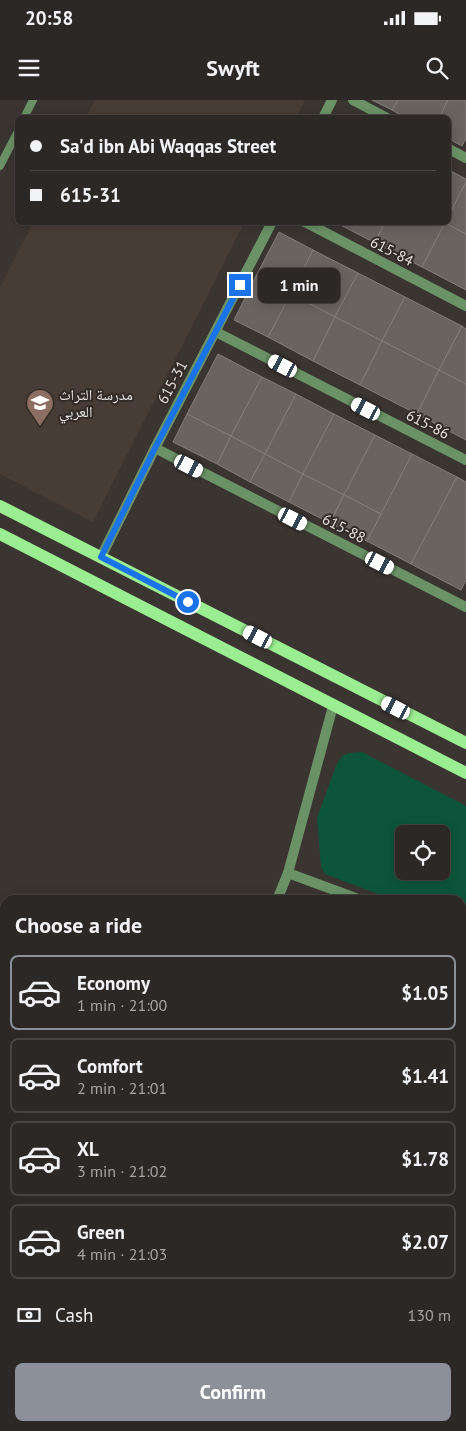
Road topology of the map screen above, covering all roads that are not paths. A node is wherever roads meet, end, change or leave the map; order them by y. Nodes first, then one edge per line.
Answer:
1 (33, 100) edge
2 (332, 100) edge
3 (353, 100) edge
4 (26, 115) edge
5 (325, 115) edge
6 (381, 115) edge
7 (15, 137) edge
8 (451, 150) edge
9 (466, 158) edge
10 (0, 166) edge
11 (270, 225) edge
12 (310, 225) edge
13 (466, 306) edge
14 (216, 332) junction
15 (155, 448) junction
16 (466, 460) edge
17 (0, 506) edge
18 (0, 534) edge
19 (101, 557) junction
20 (466, 607) edge
21 (333, 706) junction
22 (466, 743) edge
23 (466, 774) edge
24 (288, 873) junction
25 (279, 895) edge
26 (347, 895) edge

1 - 4 lane
2 - 5 street
3 - 6 street
7 - 10 lane
8 - 9 street
11 - 14 street, 615-31
12 - 13 street, 615-84
14 - 15 street, 615-31
14 - 16 street, 615-86
15 - 19 street, 615-31
15 - 20 street, 615-88
17 - 19 main road
18 - 21 main road
19 - 22 main road
21 - 23 main road
21 - 24 street
24 - 25 street
24 - 26 street

